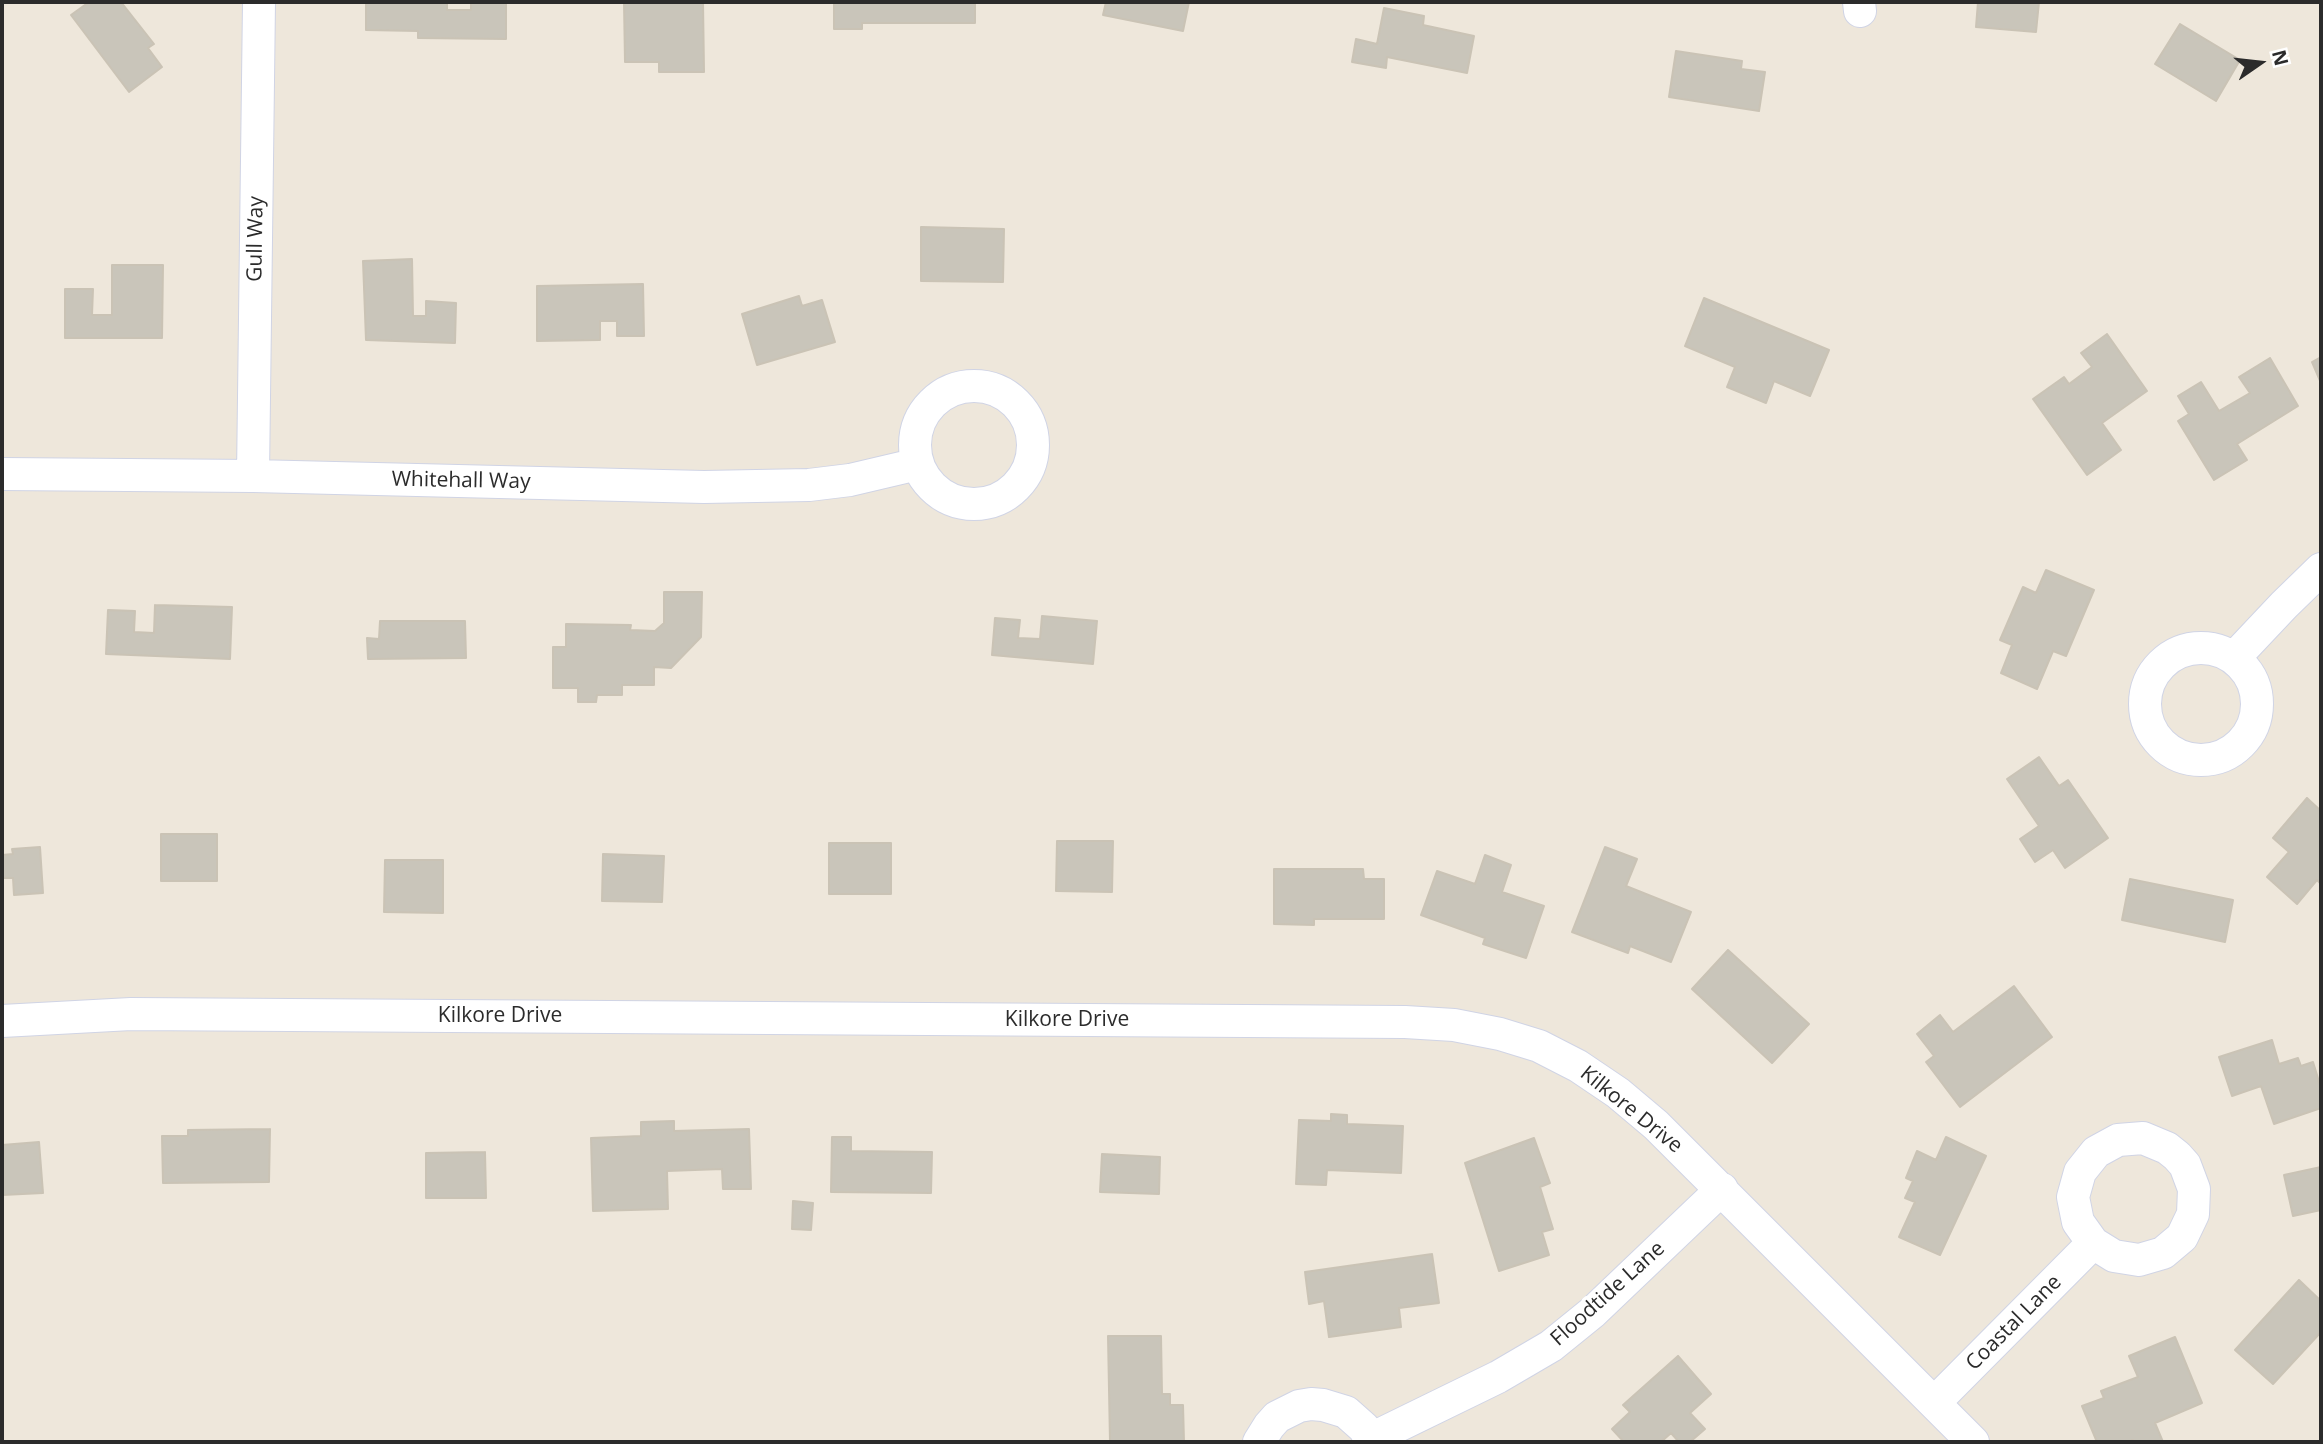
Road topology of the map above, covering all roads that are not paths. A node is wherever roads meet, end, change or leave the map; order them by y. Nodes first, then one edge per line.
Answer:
1 (260, 2) edge
2 (918, 464) dead end
3 (2, 474) edge
4 (253, 476) junction
5 (2321, 569) edge
6 (2234, 658) dead end
7 (2, 1021) edge
8 (1722, 1189) junction
9 (2093, 1243) dead end
10 (1934, 1404) junction
11 (1371, 1440) edge
12 (1259, 1442) edge
13 (1973, 1442) edge

1 - 4 street, Gull Way
2 - 4 street, Whitehall Way
3 - 4 street, Whitehall Way
5 - 6 street
7 - 8 street, Kilkore Drive
8 - 10 street, Kilkore Drive
8 - 11 street, Floodtide Lane
9 - 10 street, Coastal Lane
10 - 13 street, Kilkore Drive
11 - 12 street, Floodtide Lane

